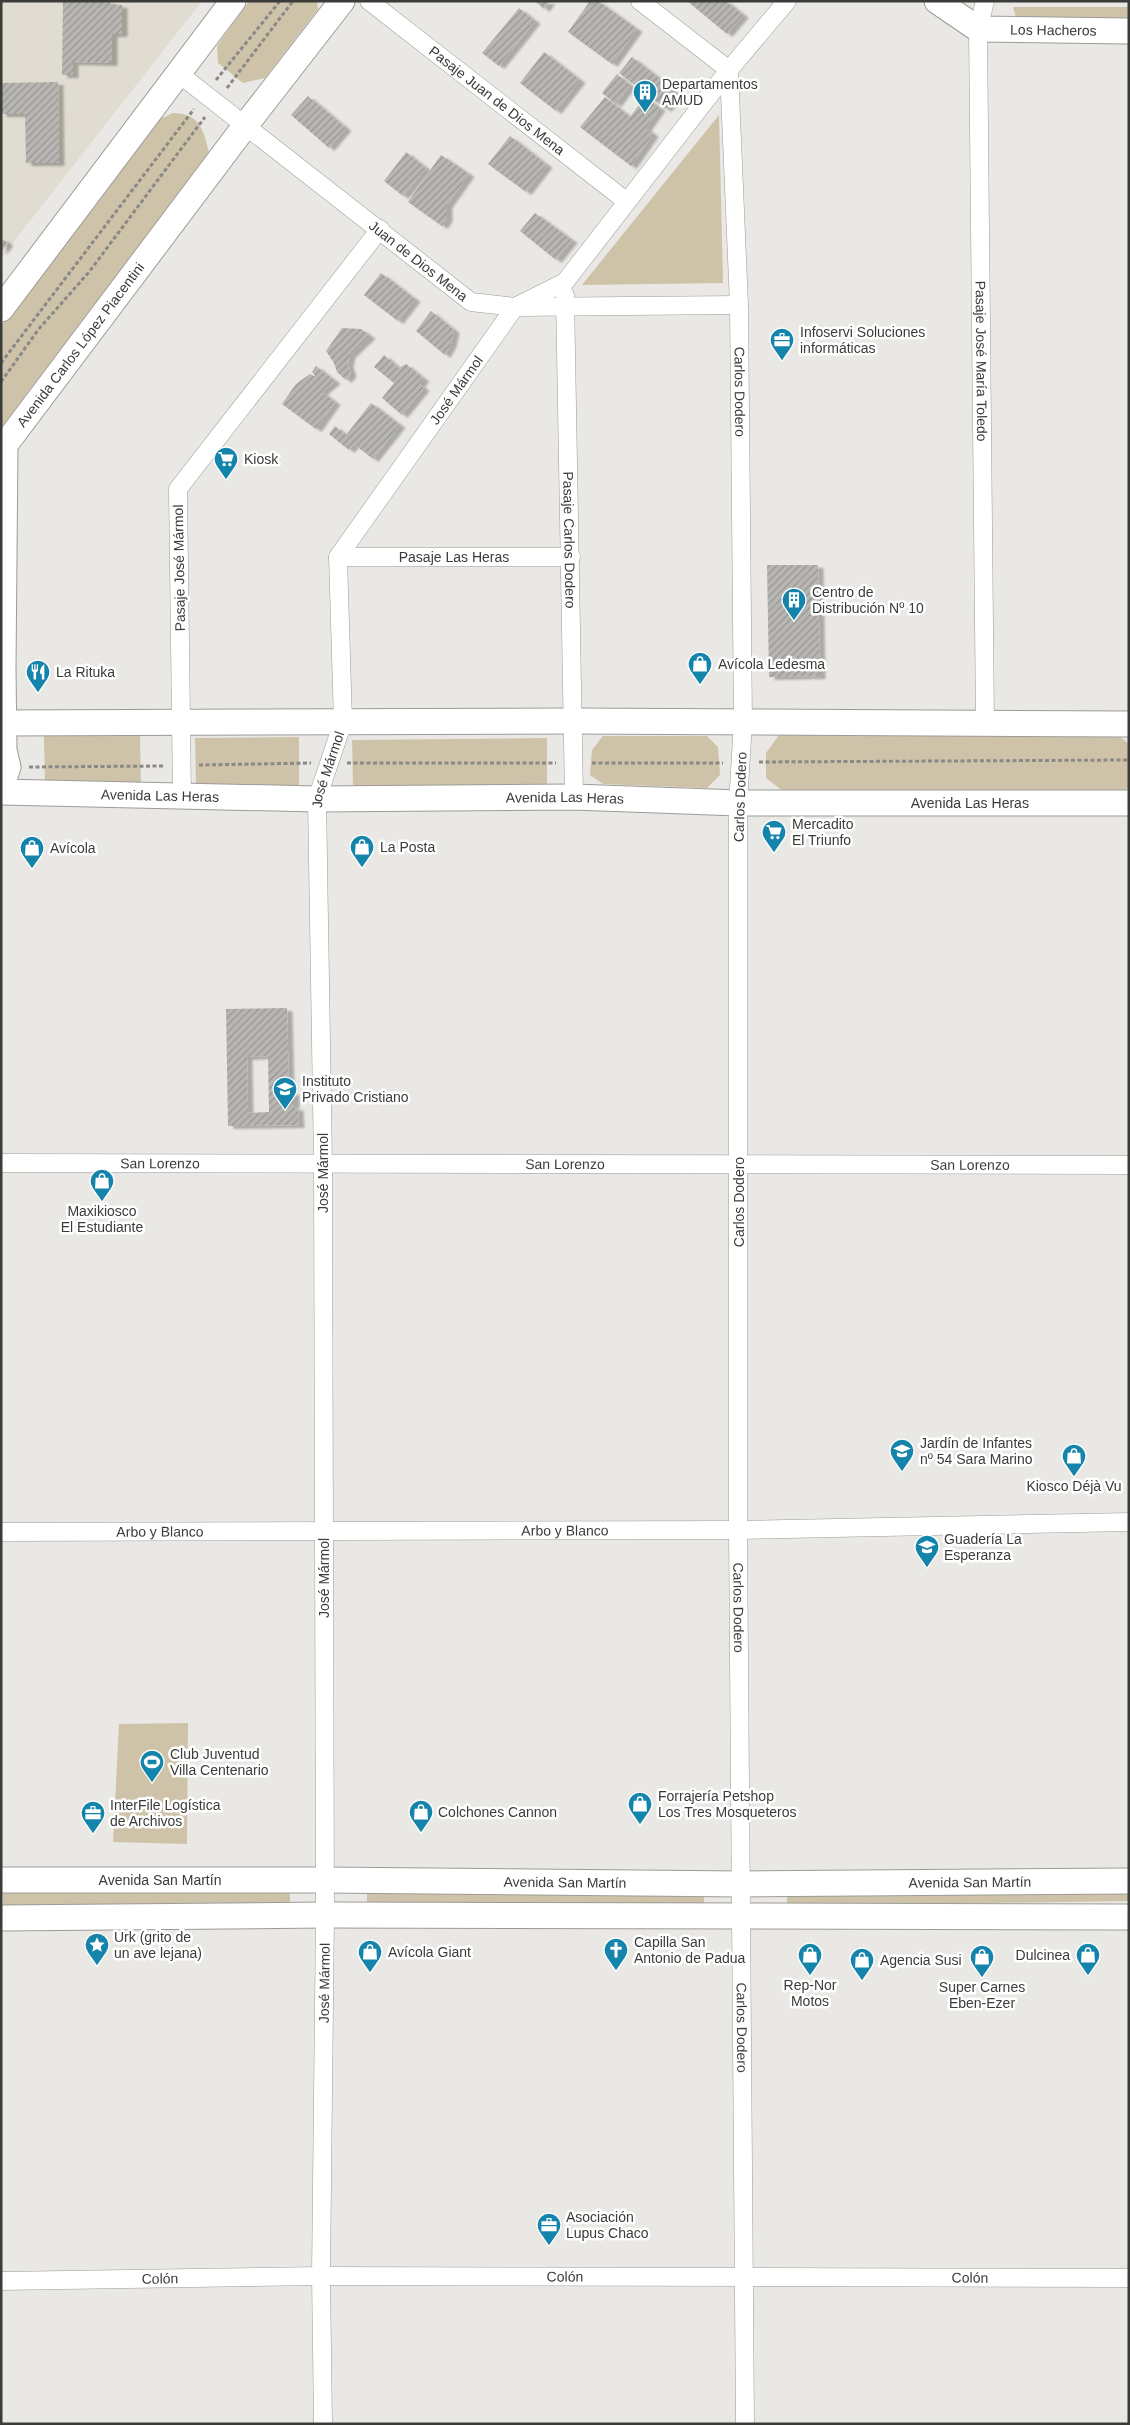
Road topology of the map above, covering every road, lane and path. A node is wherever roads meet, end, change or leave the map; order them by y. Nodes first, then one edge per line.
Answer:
1 (233, 1) edge
2 (280, 1) edge
3 (293, 1) edge
4 (342, 1) edge
5 (369, 1) edge
6 (640, 1) edge
7 (787, 1) edge
8 (936, 1) edge
9 (985, 1) edge
10 (978, 29) junction
11 (1129, 31) edge
12 (729, 70) junction
13 (178, 73) junction
14 (211, 98) junction
15 (245, 126) junction
16 (626, 200) junction
17 (380, 229) junction
18 (565, 282) junction
19 (739, 305) junction
20 (565, 306) junction
21 (515, 308) junction
22 (1, 309) edge
23 (1, 363) edge
24 (1, 382) edge
25 (571, 556) junction
26 (338, 557) junction
27 (574, 721) junction
28 (181, 722) junction
29 (342, 722) junction
30 (743, 723) junction
31 (985, 723) junction
32 (1129, 724) edge
33 (3, 735) edge
34 (1, 788) edge
35 (1, 792) edge
36 (182, 797) junction
37 (574, 797) junction
38 (317, 799) junction
39 (738, 803) junction
40 (1129, 803) edge
41 (1, 1163) edge
42 (323, 1164) junction
43 (739, 1164) junction
44 (1129, 1165) edge
45 (1129, 1522) edge
46 (738, 1530) junction
47 (324, 1531) junction
48 (1, 1532) edge
49 (1, 1880) edge
50 (325, 1880) junction
51 (1129, 1881) edge
52 (741, 1884) junction
53 (325, 1915) junction
54 (740, 1917) junction
55 (1129, 1917) edge
56 (1, 1918) edge
57 (321, 2276) junction
58 (743, 2277) junction
59 (1129, 2278) edge
60 (1, 2281) edge
61 (324, 2424) edge
62 (745, 2424) edge

1 - 13 main road
2 - 14 path
3 - 14 path
4 - 15 main road, Avenida Carlos López Piacentini
5 - 16 street, Pasaje Juan de Dios Mena
6 - 12 street
7 - 12 street
8 - 10 main road
9 - 10 street, Pasaje José María Toledo
10 - 11 main road, Los Hacheros
10 - 31 street, Pasaje José María Toledo
12 - 16 street, José Mármol
12 - 19 street, Carlos Dodero
13 - 14 street, Juan de Dios Mena
13 - 22 main road
14 - 15 street, Juan de Dios Mena
14 - 23 path
14 - 24 path
15 - 17 street, Juan de Dios Mena
15 - 33 main road, Avenida Carlos López Piacentini
16 - 18 street, José Mármol
17 - 21 street, Juan de Dios Mena
17 - 28 street, Pasaje José Mármol
18 - 20 street, Pasaje Carlos Dodero
18 - 21 street, José Mármol
19 - 20 street, Juan de Dios Mena
19 - 30 street, Carlos Dodero
20 - 21 street, Juan de Dios Mena
20 - 25 street, Pasaje Carlos Dodero
21 - 26 street, José Mármol
25 - 26 street, Pasaje Las Heras
25 - 27 street, Pasaje Carlos Dodero
26 - 29 street, José Mármol
27 - 29 main road
27 - 30 main road
27 - 37 street, Pasaje Carlos Dodero
28 - 29 main road
28 - 33 main road
28 - 36 street, Pasaje José Mármol
29 - 38 street, José Mármol
30 - 31 main road
30 - 39 street, Carlos Dodero
31 - 32 main road
33 - 34 main road, Avenida Carlos López Piacentini
35 - 36 main road, Avenida Las Heras
36 - 38 main road, Avenida Las Heras
37 - 38 main road, Avenida Las Heras
37 - 39 main road, Avenida Las Heras
38 - 42 street, José Mármol
39 - 40 main road, Avenida Las Heras
39 - 43 street, Carlos Dodero
41 - 42 street, San Lorenzo
42 - 43 street, San Lorenzo
42 - 47 street, José Mármol
43 - 44 street, San Lorenzo
43 - 46 street, Carlos Dodero
45 - 46 street, Arbo y Blanco
46 - 47 street, Arbo y Blanco
46 - 52 street, Carlos Dodero
47 - 48 street, Arbo y Blanco
47 - 50 street, José Mármol
49 - 50 main road, Avenida San Martín
50 - 52 main road, Avenida San Martín
50 - 53 street, José Mármol
51 - 52 main road, Avenida San Martín
52 - 54 street, Carlos Dodero
53 - 54 main road
53 - 56 main road
53 - 57 street, José Mármol
54 - 55 main road
54 - 58 street, Carlos Dodero
57 - 58 street, Colón
57 - 60 street, Colón
57 - 61 street, José Mármol
58 - 59 street, Colón
58 - 62 street, Carlos Dodero

